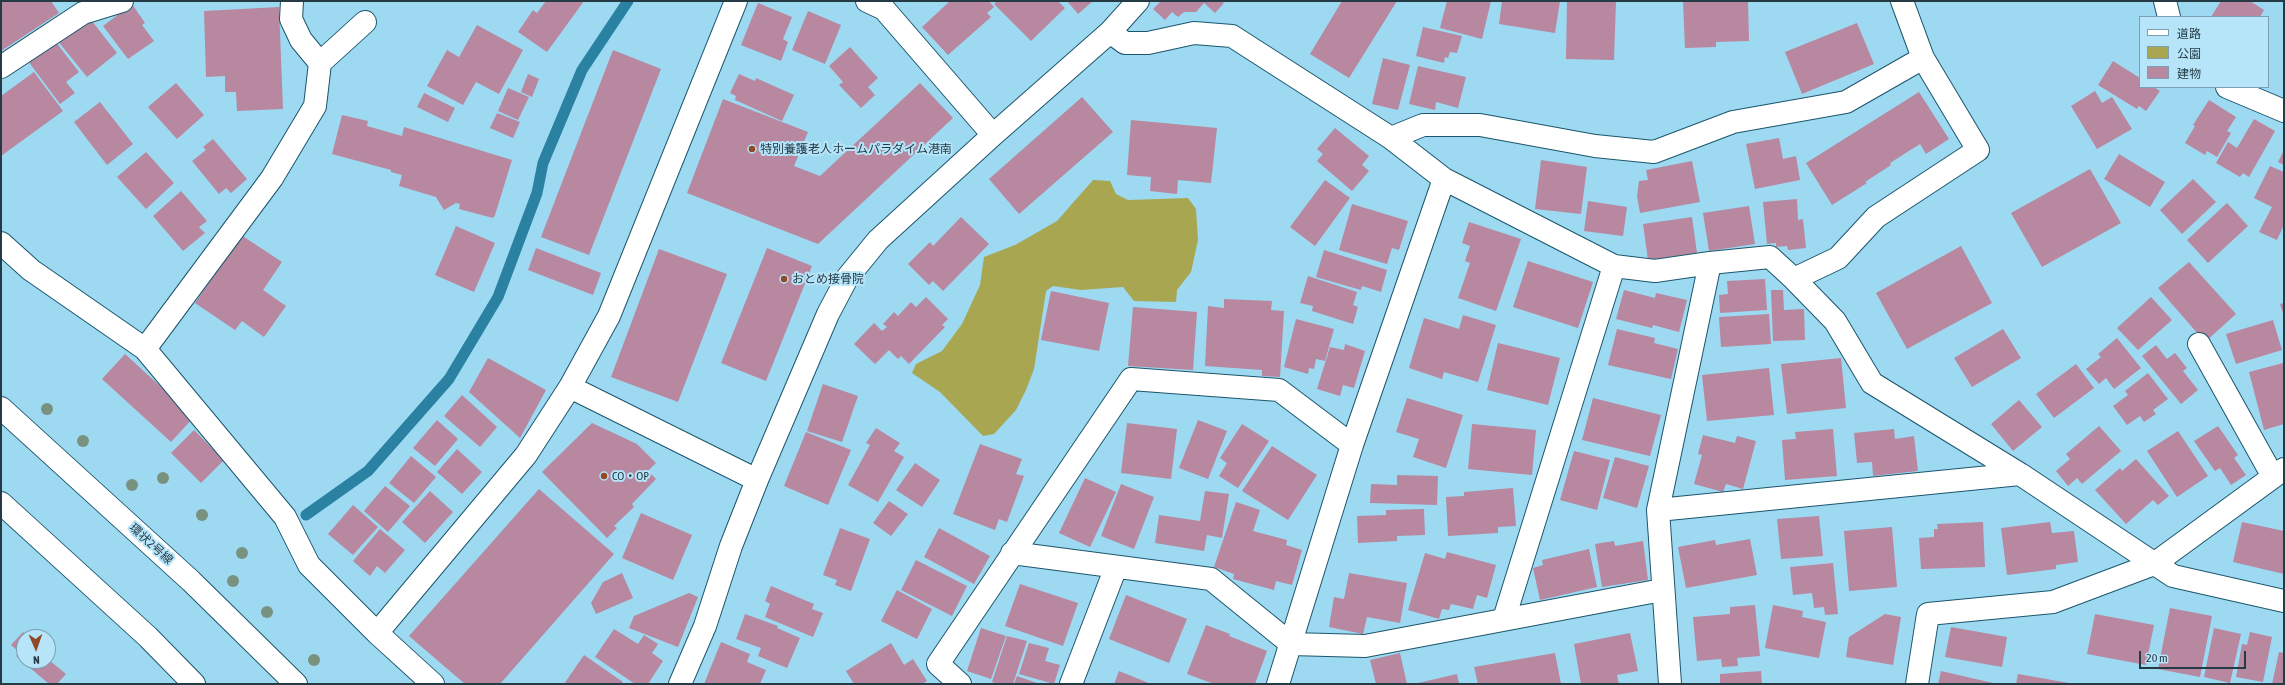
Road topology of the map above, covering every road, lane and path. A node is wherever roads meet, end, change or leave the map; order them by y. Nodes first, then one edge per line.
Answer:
1 (122, 1) edge
2 (292, 1) edge
3 (736, 1) edge
4 (1138, 1) edge
5 (1902, 1) edge
6 (2165, 1) edge
7 (881, 4) edge
8 (2169, 16) edge
9 (365, 22) dead end
10 (1110, 32) junction
11 (1923, 58) junction
12 (320, 63) junction
13 (1, 66) edge
14 (2228, 88) edge
15 (2284, 111) edge
16 (993, 134) junction
17 (1390, 138) junction
18 (1444, 179) junction
19 (1, 243) edge
20 (1710, 263) junction
21 (1614, 266) junction
22 (1794, 279) junction
23 (2199, 344) dead end
24 (145, 349) junction
25 (570, 387) junction
26 (1, 408) edge
27 (1352, 445) junction
28 (2278, 472) edge
29 (2020, 474) junction
30 (757, 480) junction
31 (1, 503) edge
32 (1658, 510) junction
33 (1012, 553) junction
34 (2154, 564) junction
35 (1116, 567) junction
36 (1662, 590) junction
37 (2284, 601) edge
38 (1504, 620) junction
39 (377, 633) junction
40 (1291, 644) junction
41 (194, 684) edge
42 (296, 684) edge
43 (433, 684) edge
44 (680, 684) edge
45 (960, 684) edge
46 (1071, 684) edge
47 (1278, 684) edge
48 (1670, 684) edge
49 (1917, 684) edge

1 - 13 street
2 - 12 street
3 - 25 street
4 - 10 street
5 - 11 street
6 - 8 street
7 - 16 street
9 - 12 street
10 - 16 street
10 - 17 street
11 - 17 street
11 - 22 street
12 - 24 street
14 - 15 street
16 - 30 street
17 - 18 street
18 - 21 street
18 - 27 street
19 - 24 street
20 - 21 street
20 - 22 street
20 - 32 street
21 - 38 street
22 - 29 street
23 - 28 street
24 - 39 street
25 - 30 street
25 - 39 street
26 - 42 street, 環状2号線
27 - 33 street
27 - 40 street
28 - 34 street
29 - 32 street
29 - 34 street
30 - 44 street
31 - 41 street
32 - 36 street
33 - 35 street
33 - 45 street
34 - 37 street
34 - 49 street
35 - 40 street
35 - 46 street
36 - 38 street
36 - 48 street
38 - 40 street
39 - 43 street
40 - 47 street

